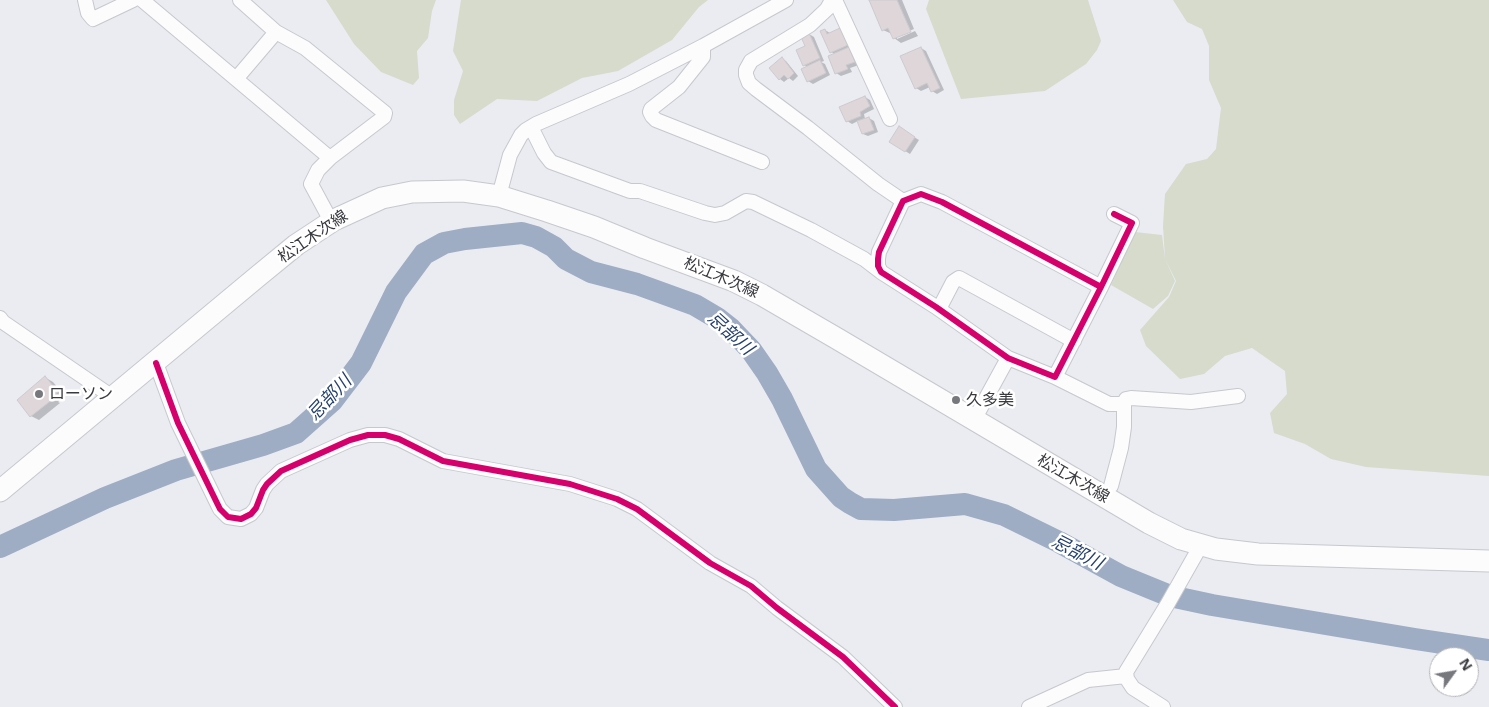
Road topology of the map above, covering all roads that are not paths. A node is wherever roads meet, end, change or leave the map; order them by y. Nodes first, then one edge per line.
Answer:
1 (85, 0) edge
2 (133, 0) edge
3 (142, 0) edge
4 (240, 0) edge
5 (786, 0) edge
6 (834, 0) edge
7 (276, 32) junction
8 (703, 46) junction
9 (236, 79) junction
10 (890, 119) dead end
11 (531, 127) junction
12 (330, 158) junction
13 (762, 162) dead end
14 (499, 196) junction
15 (903, 201) junction
16 (1114, 214) dead end
17 (331, 221) junction
18 (881, 272) junction
19 (1101, 288) junction
20 (940, 309) junction
21 (0, 318) edge
22 (1074, 341) junction
23 (1008, 358) junction
24 (156, 363) junction
25 (1056, 377) junction
26 (1238, 396) dead end
27 (114, 398) junction
28 (1124, 404) junction
29 (974, 420) junction
30 (1111, 486) dead end
31 (0, 492) edge
32 (1201, 545) junction
33 (1489, 561) edge
34 (1126, 676) junction
35 (894, 707) edge
36 (1029, 707) edge
37 (1163, 707) edge

1 - 2 street
3 - 9 street
4 - 7 street
5 - 8 street
6 - 10 street
6 - 15 street
7 - 9 street
7 - 12 street
8 - 11 street
8 - 13 street
9 - 12 street
11 - 14 street
11 - 18 street
12 - 17 street
14 - 17 main road, 松江木次線
14 - 29 main road, 松江木次線
15 - 18 street
15 - 19 street
16 - 19 street
17 - 24 main road, 松江木次線
18 - 20 street
19 - 22 street
20 - 22 street
20 - 23 street
21 - 27 street
22 - 25 street
23 - 25 street
23 - 29 street
24 - 27 main road, 松江木次線
24 - 35 street
25 - 28 street
26 - 28 street
27 - 31 main road, 松江木次線
28 - 30 street
29 - 32 main road, 松江木次線
32 - 33 main road, 松江木次線
32 - 34 street
34 - 36 street
34 - 37 street

